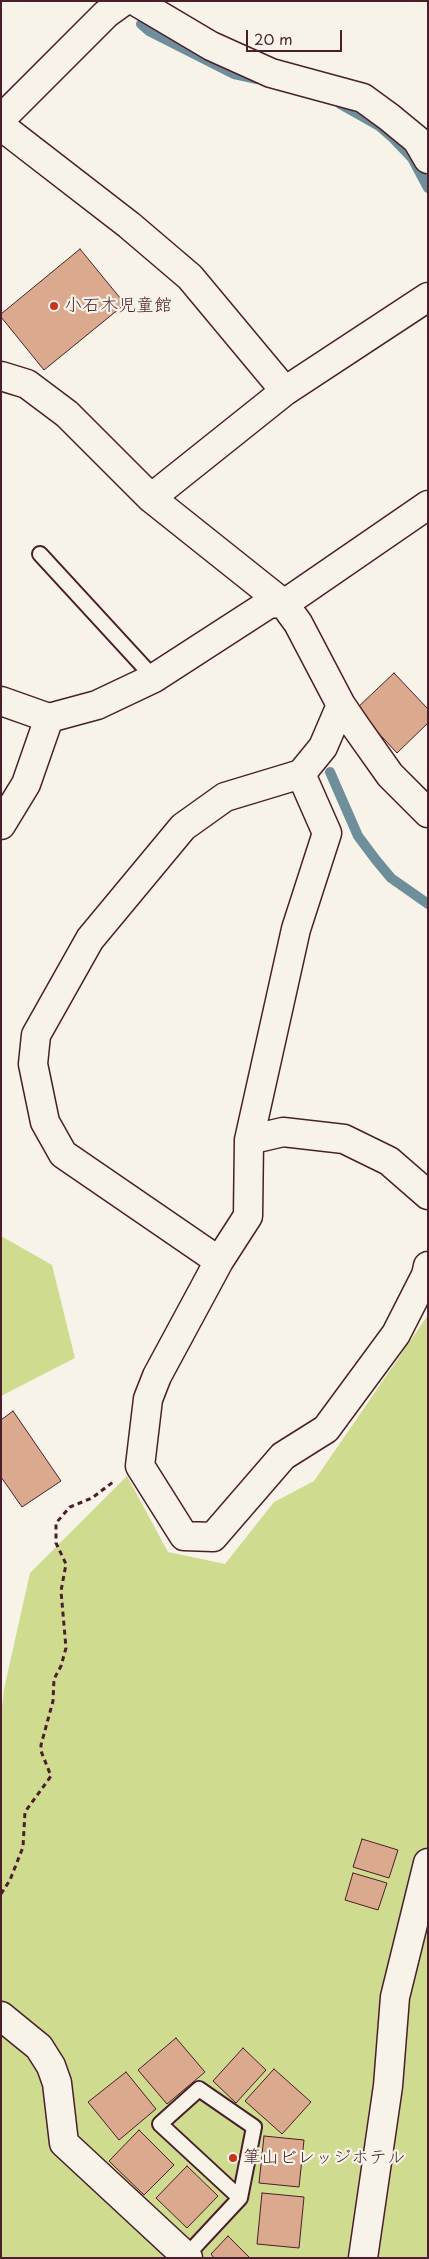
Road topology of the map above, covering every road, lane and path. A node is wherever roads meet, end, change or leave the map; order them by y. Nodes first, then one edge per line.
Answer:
1 (135, 1) edge
2 (106, 6) edge
3 (1, 119) edge
4 (1, 126) edge
5 (428, 159) edge
6 (427, 300) edge
7 (1, 376) edge
8 (285, 391) junction
9 (151, 498) junction
10 (428, 505) edge
11 (40, 554) dead end
12 (277, 603) junction
13 (154, 678) junction
14 (1, 701) edge
15 (342, 705) junction
16 (49, 718) junction
17 (301, 774) junction
18 (428, 813) edge
19 (1, 825) edge
20 (249, 1140) junction
21 (428, 1195) edge
22 (220, 1261) junction
23 (428, 1266) edge
24 (115, 1480) dead end
25 (428, 1863) edge
26 (1, 1894) edge
27 (1, 2016) edge
28 (240, 2198) junction
29 (187, 2257) edge
30 (363, 2258) edge

1 - 5 street
2 - 3 street
4 - 8 street
6 - 8 street
7 - 9 street
8 - 9 street
9 - 12 street
10 - 12 street
11 - 13 lane
12 - 13 street
12 - 15 street
13 - 16 street
14 - 16 street
15 - 17 street
15 - 18 street
16 - 19 street
17 - 20 street
17 - 22 street
20 - 21 street
20 - 22 street
22 - 23 street
24 - 26 path
25 - 30 street
27 - 29 street
28 - 28 lane
28 - 29 lane

